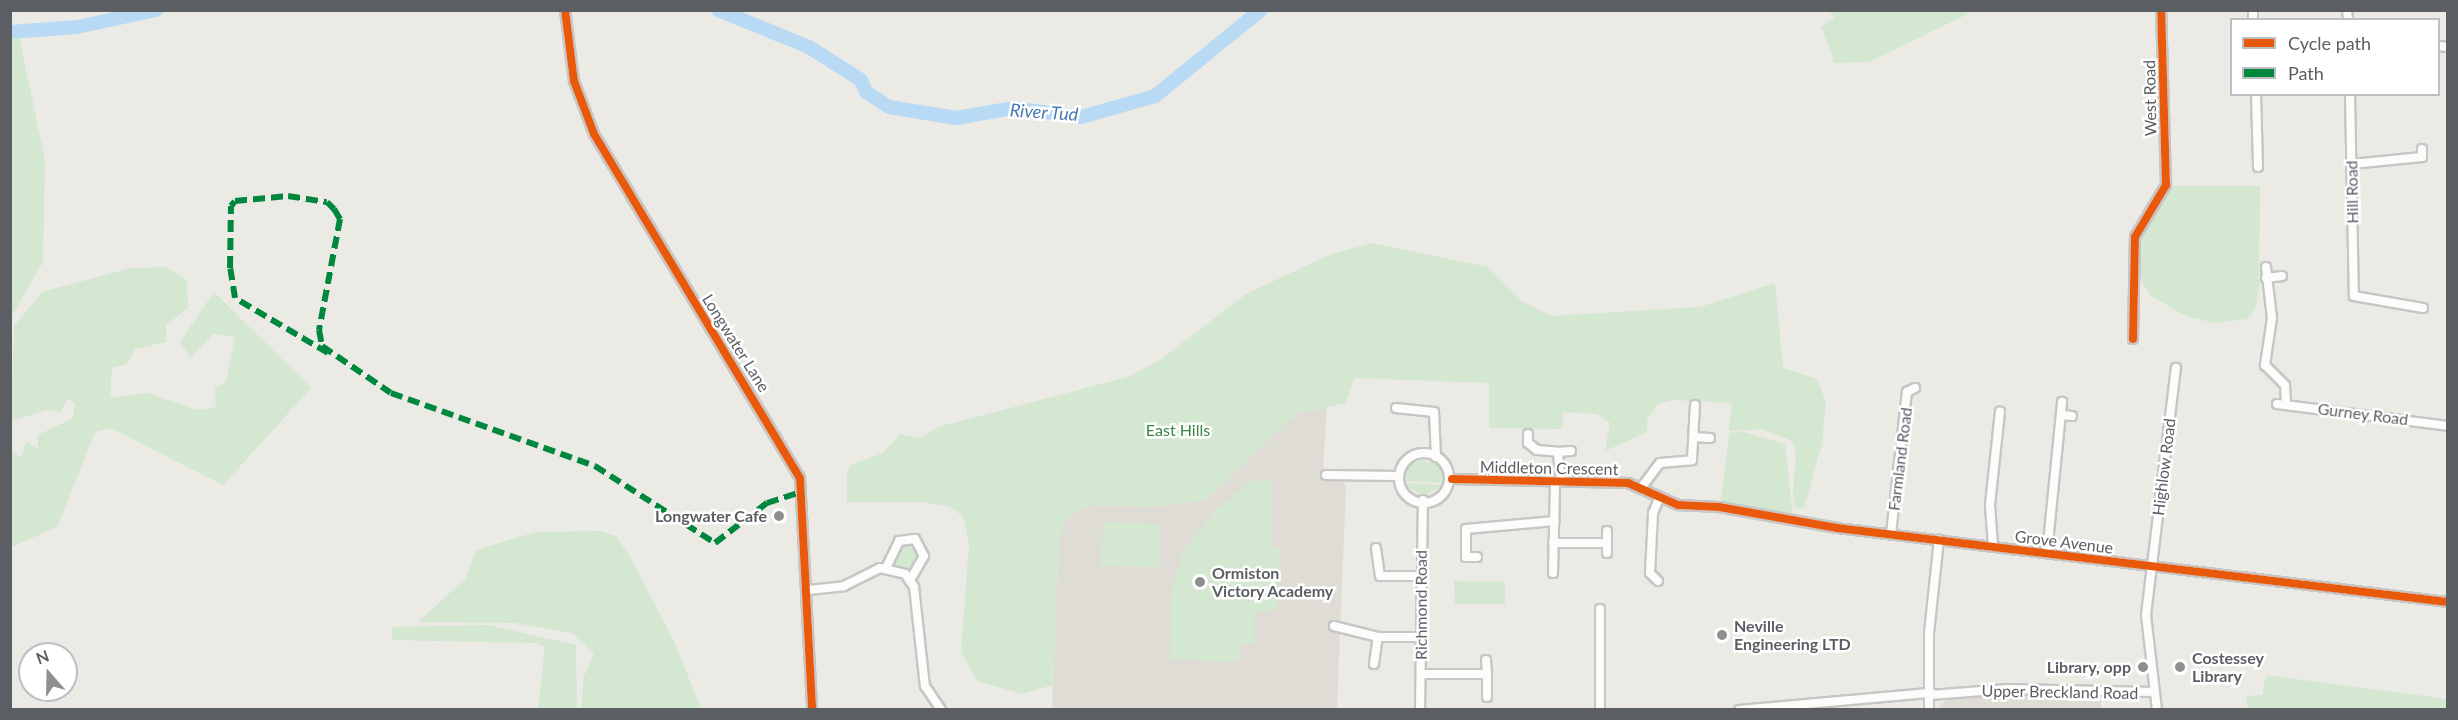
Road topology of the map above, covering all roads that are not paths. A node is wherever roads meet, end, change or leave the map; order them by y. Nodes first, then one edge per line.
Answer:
1 (565, 10) edge
2 (2161, 10) edge
3 (2256, 96) edge
4 (2350, 96) edge
5 (2422, 149) dead end
6 (2352, 164) junction
7 (2258, 167) dead end
8 (2266, 267) dead end
9 (2282, 276) dead end
10 (2266, 278) junction
11 (2419, 310) dead end
12 (2133, 339) dead end
13 (2176, 368) dead end
14 (1915, 388) dead end
15 (2062, 402) dead end
16 (1695, 405) dead end
17 (1396, 408) dead end
18 (2000, 412) dead end
19 (2448, 426) edge
20 (1528, 434) dead end
21 (1695, 437) junction
22 (1710, 438) dead end
23 (1571, 451) dead end
24 (1558, 452) junction
25 (1436, 457) junction
26 (1326, 475) dead end
27 (1396, 476) junction
28 (1452, 479) junction
29 (1558, 482) junction
30 (1641, 488) junction
31 (1659, 499) junction
32 (1423, 500) junction
33 (1678, 505) joint
34 (1555, 521) junction
35 (1607, 531) dead end
36 (1891, 534) junction
37 (1940, 540) junction
38 (1553, 543) junction
39 (1607, 543) junction
40 (1993, 546) junction
41 (1376, 548) dead end
42 (1607, 553) dead end
43 (2048, 554) junction
44 (1477, 556) dead end
45 (2152, 566) junction
46 (886, 568) junction
47 (1553, 573) dead end
48 (1421, 576) junction
49 (910, 580) junction
50 (1658, 581) dead end
51 (808, 590) junction
52 (2448, 602) edge
53 (1600, 609) dead end
54 (1334, 626) dead end
55 (1378, 637) junction
56 (1421, 637) junction
57 (1486, 660) dead end
58 (1374, 664) dead end
59 (1421, 674) junction
60 (1486, 674) junction
61 (2154, 692) junction
62 (1930, 694) junction
63 (1487, 697) dead end
64 (938, 708) edge
65 (812, 710) edge
66 (1420, 710) edge
67 (1600, 710) edge
68 (1739, 710) edge
69 (1929, 710) edge
70 (2157, 710) edge

1 - 51 street, Longwater Lane
2 - 12 street, West Road
3 - 7 street
4 - 6 street, Hill Road
5 - 6 street
6 - 11 street, Hill Road
8 - 10 street
9 - 10 street
10 - 19 street, Gurney Road
13 - 45 street, Highlow Road
14 - 36 street, Farmland Road
15 - 43 street
16 - 21 street
17 - 25 street
18 - 40 street
20 - 24 street
21 - 22 street
21 - 30 street
23 - 24 street
24 - 29 street
25 - 27 street
25 - 28 street
26 - 27 street
27 - 32 street
28 - 29 street, Middleton Crescent
28 - 32 street
29 - 30 street, Middleton Crescent
29 - 34 street
30 - 31 street, Middleton Crescent
31 - 33 street, Middleton Crescent
31 - 50 street
32 - 48 street, Richmond Road
33 - 36 street, Grove Avenue
34 - 38 street
34 - 44 street
35 - 39 street
36 - 37 street, Grove Avenue
37 - 40 street, Grove Avenue
37 - 62 street
38 - 39 street
38 - 47 street
39 - 42 street
40 - 43 street, Grove Avenue
41 - 48 street
43 - 45 street, Grove Avenue
45 - 52 street, Grove Avenue
45 - 61 street, Highlow Road
46 - 49 street
46 - 49 street
46 - 51 street
48 - 56 street, Richmond Road
49 - 64 street
51 - 65 street, Longwater Lane
53 - 67 street
54 - 55 street
55 - 56 street
55 - 58 street
56 - 59 street, Richmond Road
57 - 60 street
59 - 60 street
59 - 66 street, Richmond Road
60 - 63 street
61 - 62 street, Upper Breckland Road
61 - 70 street, Highlow Road
62 - 68 street, Upper Breckland Road
62 - 69 street

